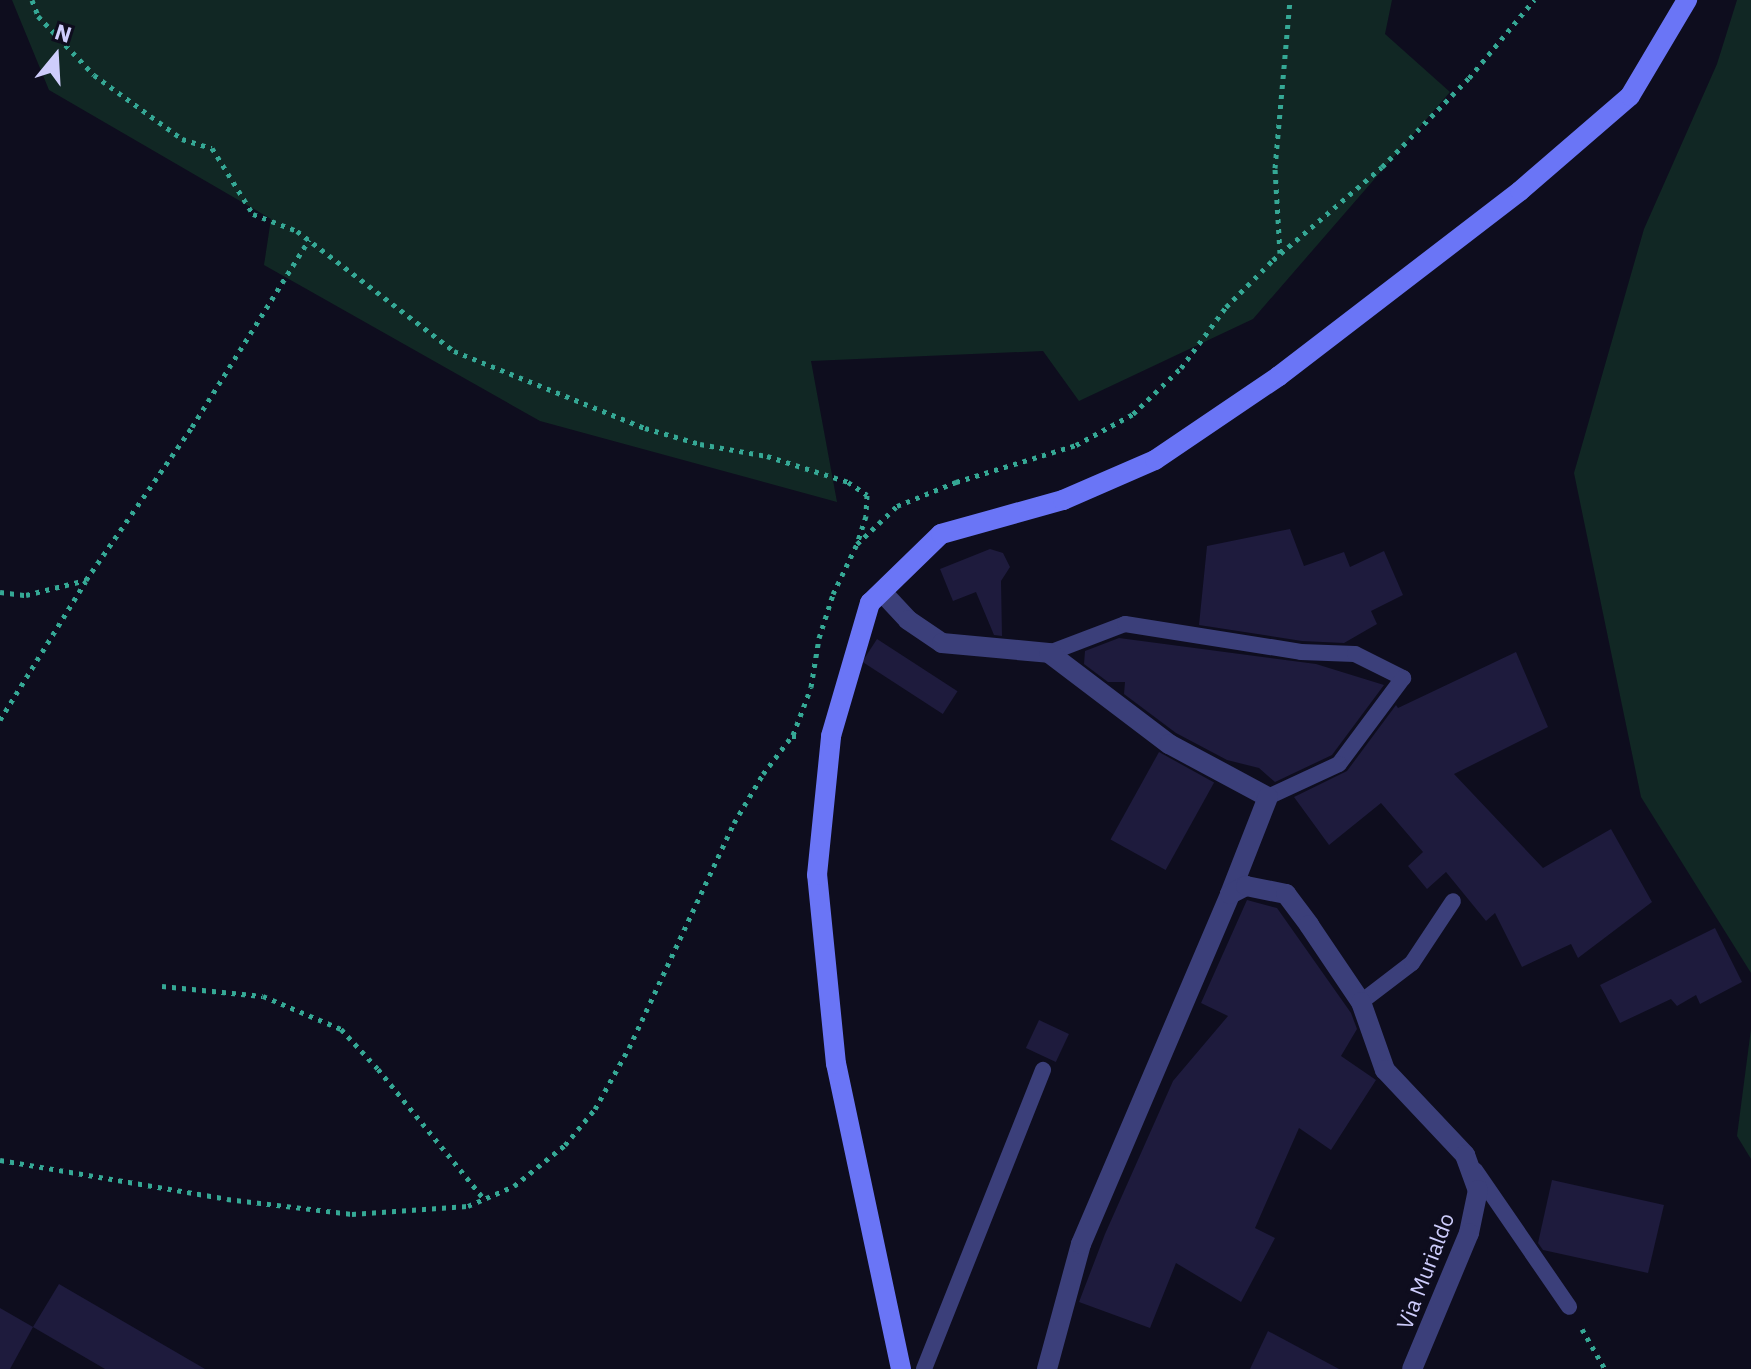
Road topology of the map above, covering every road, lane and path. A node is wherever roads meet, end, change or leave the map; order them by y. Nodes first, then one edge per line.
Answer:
1 (32, 0) edge
2 (1290, 0) edge
3 (1534, 0) edge
4 (1687, 0) edge
5 (309, 240) junction
6 (1280, 254) junction
7 (857, 544) junction
8 (86, 580) junction
9 (0, 592) edge
10 (882, 592) junction
11 (1049, 653) junction
12 (0, 720) edge
13 (792, 736) junction
14 (831, 736) junction
15 (1268, 797) junction
16 (1230, 894) junction
17 (1453, 901) dead end
18 (162, 986) dead end
19 (1361, 1002) junction
20 (1043, 1070) dead end
21 (1465, 1155) junction
22 (0, 1160) edge
23 (484, 1199) junction
24 (1569, 1307) joint
25 (901, 1369) edge
26 (924, 1369) edge
27 (1047, 1369) edge
28 (1412, 1369) edge
29 (1605, 1369) edge

1 - 5 path
2 - 6 path
3 - 6 path
4 - 10 street
5 - 7 path
5 - 8 path
6 - 7 path
7 - 13 path
8 - 9 path
8 - 12 path
10 - 11 street
10 - 14 street
11 - 15 street
11 - 15 lane
13 - 14 path
13 - 23 path
14 - 25 street
15 - 16 street
16 - 19 street
16 - 27 street
17 - 19 lane
18 - 23 path
19 - 21 street
20 - 26 lane
21 - 24 lane
21 - 28 street, Via Murialdo
22 - 23 path
24 - 29 path

